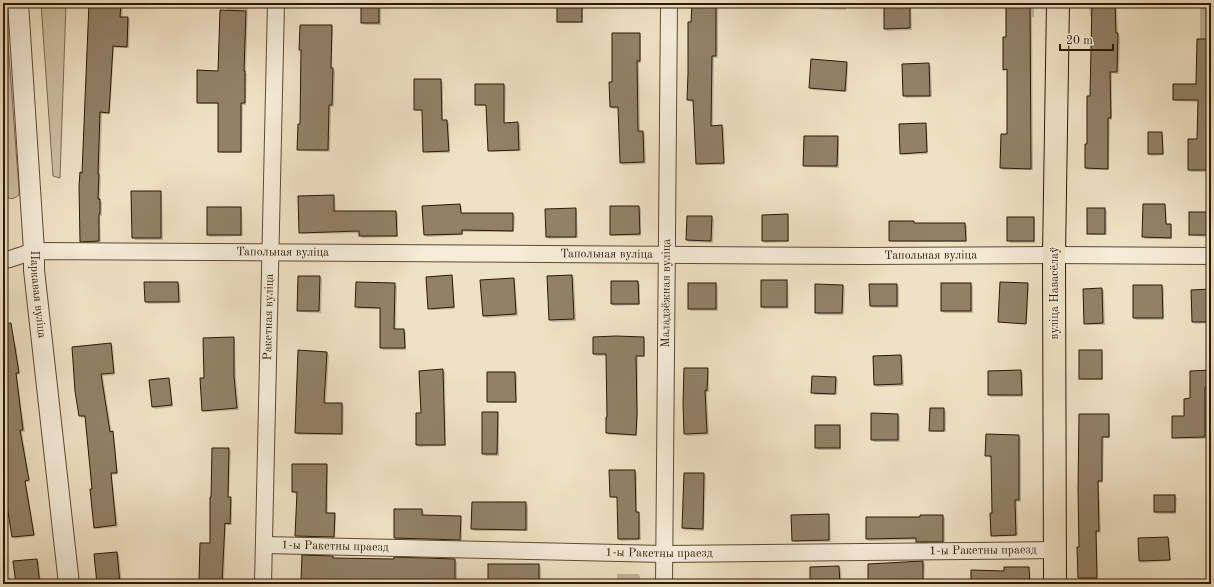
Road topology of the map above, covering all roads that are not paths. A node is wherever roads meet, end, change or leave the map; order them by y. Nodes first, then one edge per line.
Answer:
1 (18, 3) edge
2 (276, 3) edge
3 (669, 3) edge
4 (1058, 3) edge
5 (34, 251) junction
6 (270, 253) junction
7 (667, 254) junction
8 (1054, 255) junction
9 (1211, 256) edge
10 (3, 260) edge
11 (264, 545) junction
12 (1055, 550) junction
13 (664, 554) junction
14 (69, 584) edge
15 (263, 584) edge
16 (664, 584) edge
17 (1055, 584) edge

1 - 5 street, Паркавая вуліца
2 - 6 street, Ракетная вуліца
3 - 7 street, Маладзёжная вуліца
4 - 8 main road, вуліца Навасёлаў
5 - 6 street, Тапольная вуліца
5 - 10 street, Тапольная вуліца
5 - 14 street, Паркавая вуліца
6 - 7 street, Тапольная вуліца
6 - 11 street, Ракетная вуліца
7 - 8 street, Тапольная вуліца
7 - 13 street, Маладзёжная вуліца
8 - 9 street, Тапольная вуліца
8 - 12 main road, вуліца Навасёлаў
11 - 13 street, 1-ы Ракетны праезд
11 - 15 street, Ракетная вуліца
12 - 13 street, 1-ы Ракетны праезд
12 - 17 main road, вуліца Навасёлаў
13 - 16 street, Маладзёжная вуліца

